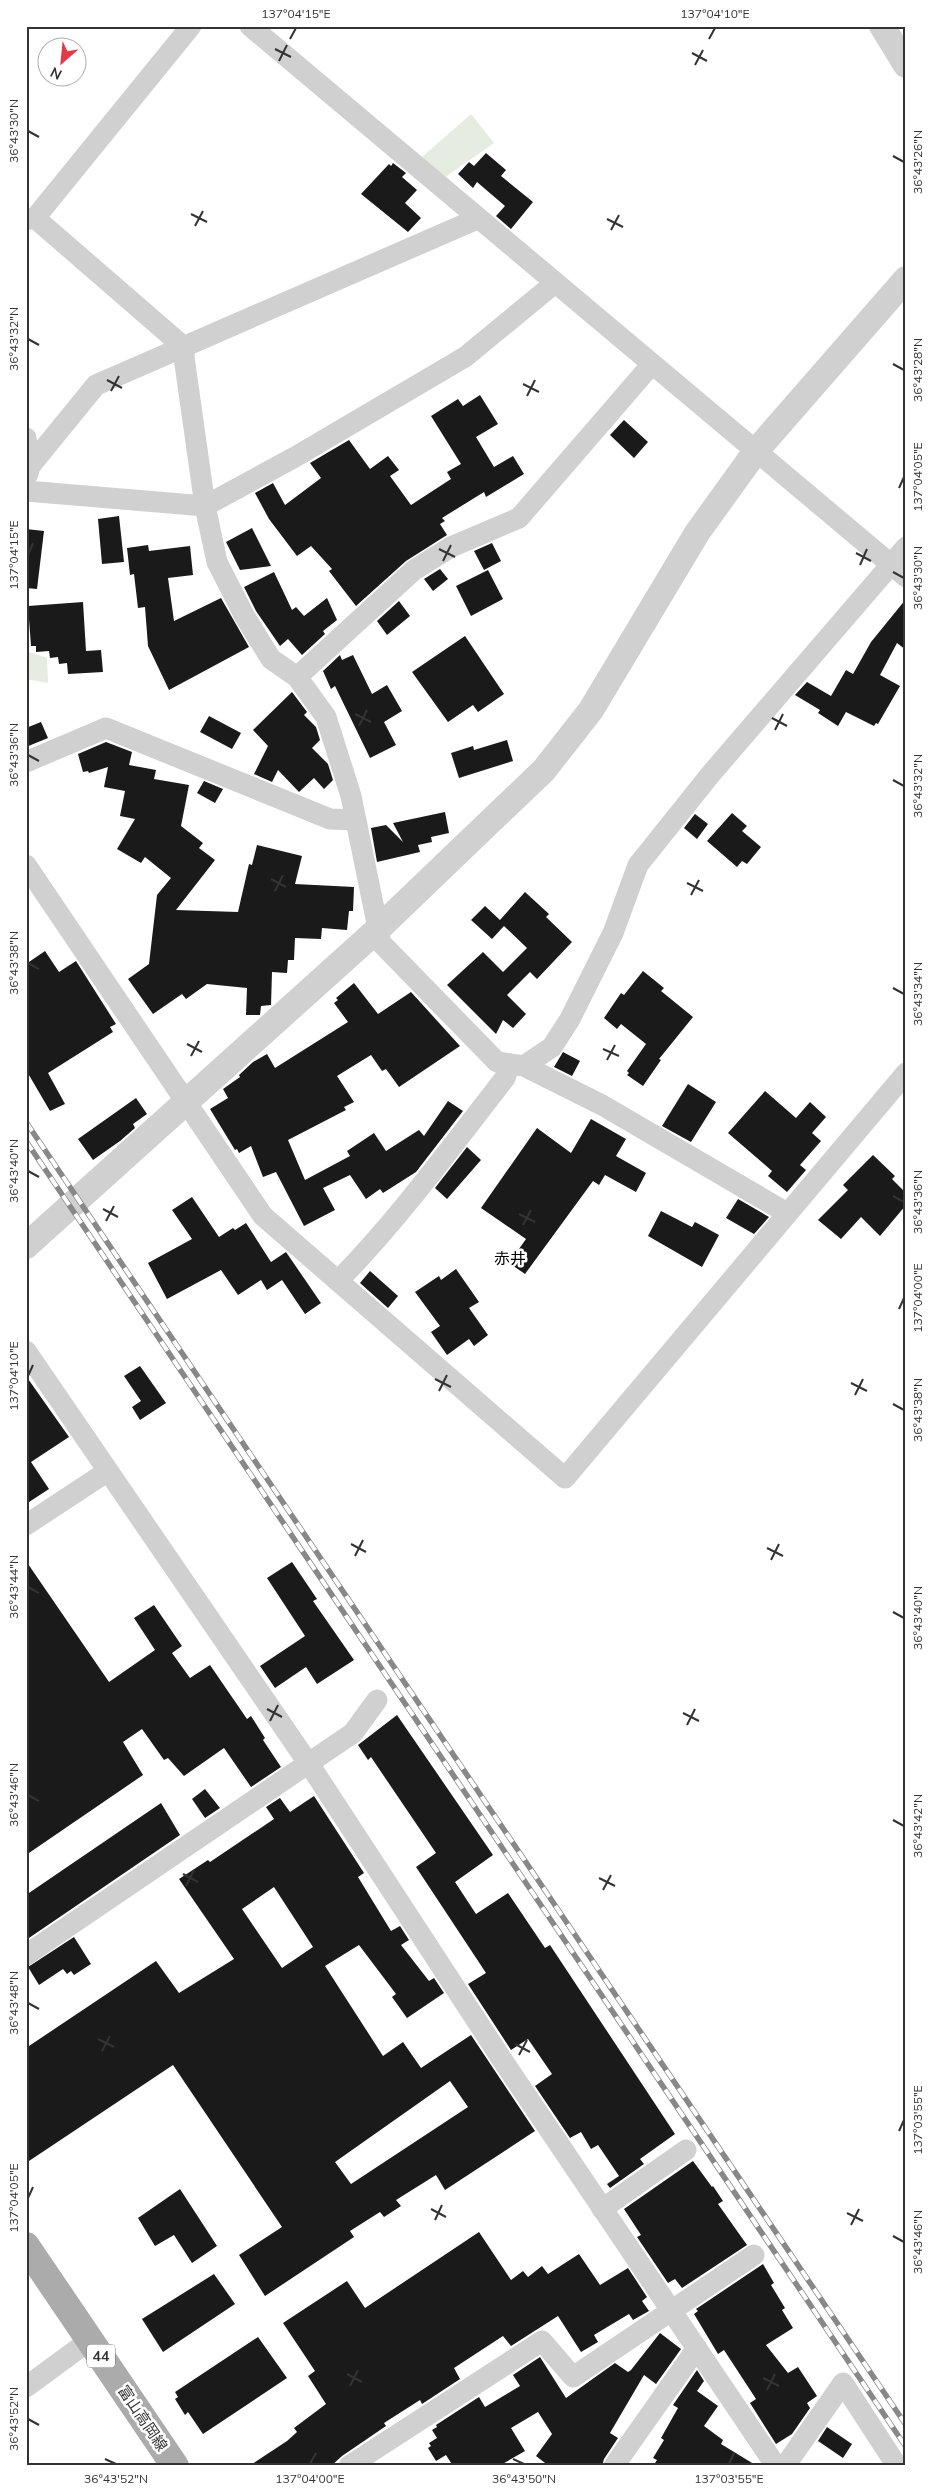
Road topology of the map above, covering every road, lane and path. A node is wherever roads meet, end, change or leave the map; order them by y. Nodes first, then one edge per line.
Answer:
1 (191, 26) edge
2 (250, 26) edge
3 (882, 26) edge
4 (906, 64) edge
5 (31, 218) edge
6 (477, 219) junction
7 (906, 279) edge
8 (555, 283) junction
9 (185, 348) junction
10 (652, 364) junction
11 (26, 438) edge
12 (756, 451) junction
13 (28, 474) edge
14 (26, 491) edge
15 (205, 506) junction
16 (906, 547) edge
17 (898, 571) edge
18 (297, 677) junction
19 (26, 762) edge
20 (355, 820) junction
21 (26, 865) edge
22 (377, 930) junction
23 (517, 1065) junction
24 (906, 1073) edge
25 (186, 1102) junction
26 (783, 1218) junction
27 (26, 1246) edge
28 (338, 1281) junction
29 (26, 1351) edge
30 (108, 1471) junction
31 (26, 1525) edge
32 (377, 1700) dead end
33 (308, 1763) junction
34 (26, 1955) edge
35 (686, 2150) dead end
36 (602, 2209) junction
37 (26, 2246) edge
38 (754, 2255) dead end
39 (671, 2312) junction
40 (90, 2340) junction
41 (697, 2348) junction
42 (26, 2387) edge
43 (886, 2461) edge
44 (175, 2466) edge
45 (349, 2466) edge
46 (614, 2466) edge
47 (776, 2466) edge
48 (785, 2466) edge

1 - 5 street
2 - 6 street
3 - 4 street
5 - 9 street
6 - 8 street
6 - 9 street
7 - 12 street
8 - 10 street
8 - 15 street
9 - 13 street
9 - 15 street
10 - 12 street
10 - 18 street
11 - 13 street
12 - 17 street
12 - 22 street
14 - 15 street
15 - 18 street
16 - 17 street
17 - 23 street
18 - 20 street
19 - 20 street
20 - 22 street
21 - 25 street
22 - 23 street
22 - 25 street
23 - 26 street
23 - 28 street
24 - 26 street
25 - 27 street
25 - 28 street
26 - 28 street
29 - 30 street
30 - 31 street
30 - 33 street
32 - 33 street
33 - 34 street
33 - 36 street
35 - 36 street
36 - 39 street
37 - 40 main road, 富山高岡線 / 44
38 - 39 street
39 - 41 street
39 - 45 street
40 - 42 street
40 - 44 main road, 富山高岡線 / 44
41 - 46 street
41 - 47 street
43 - 48 street

